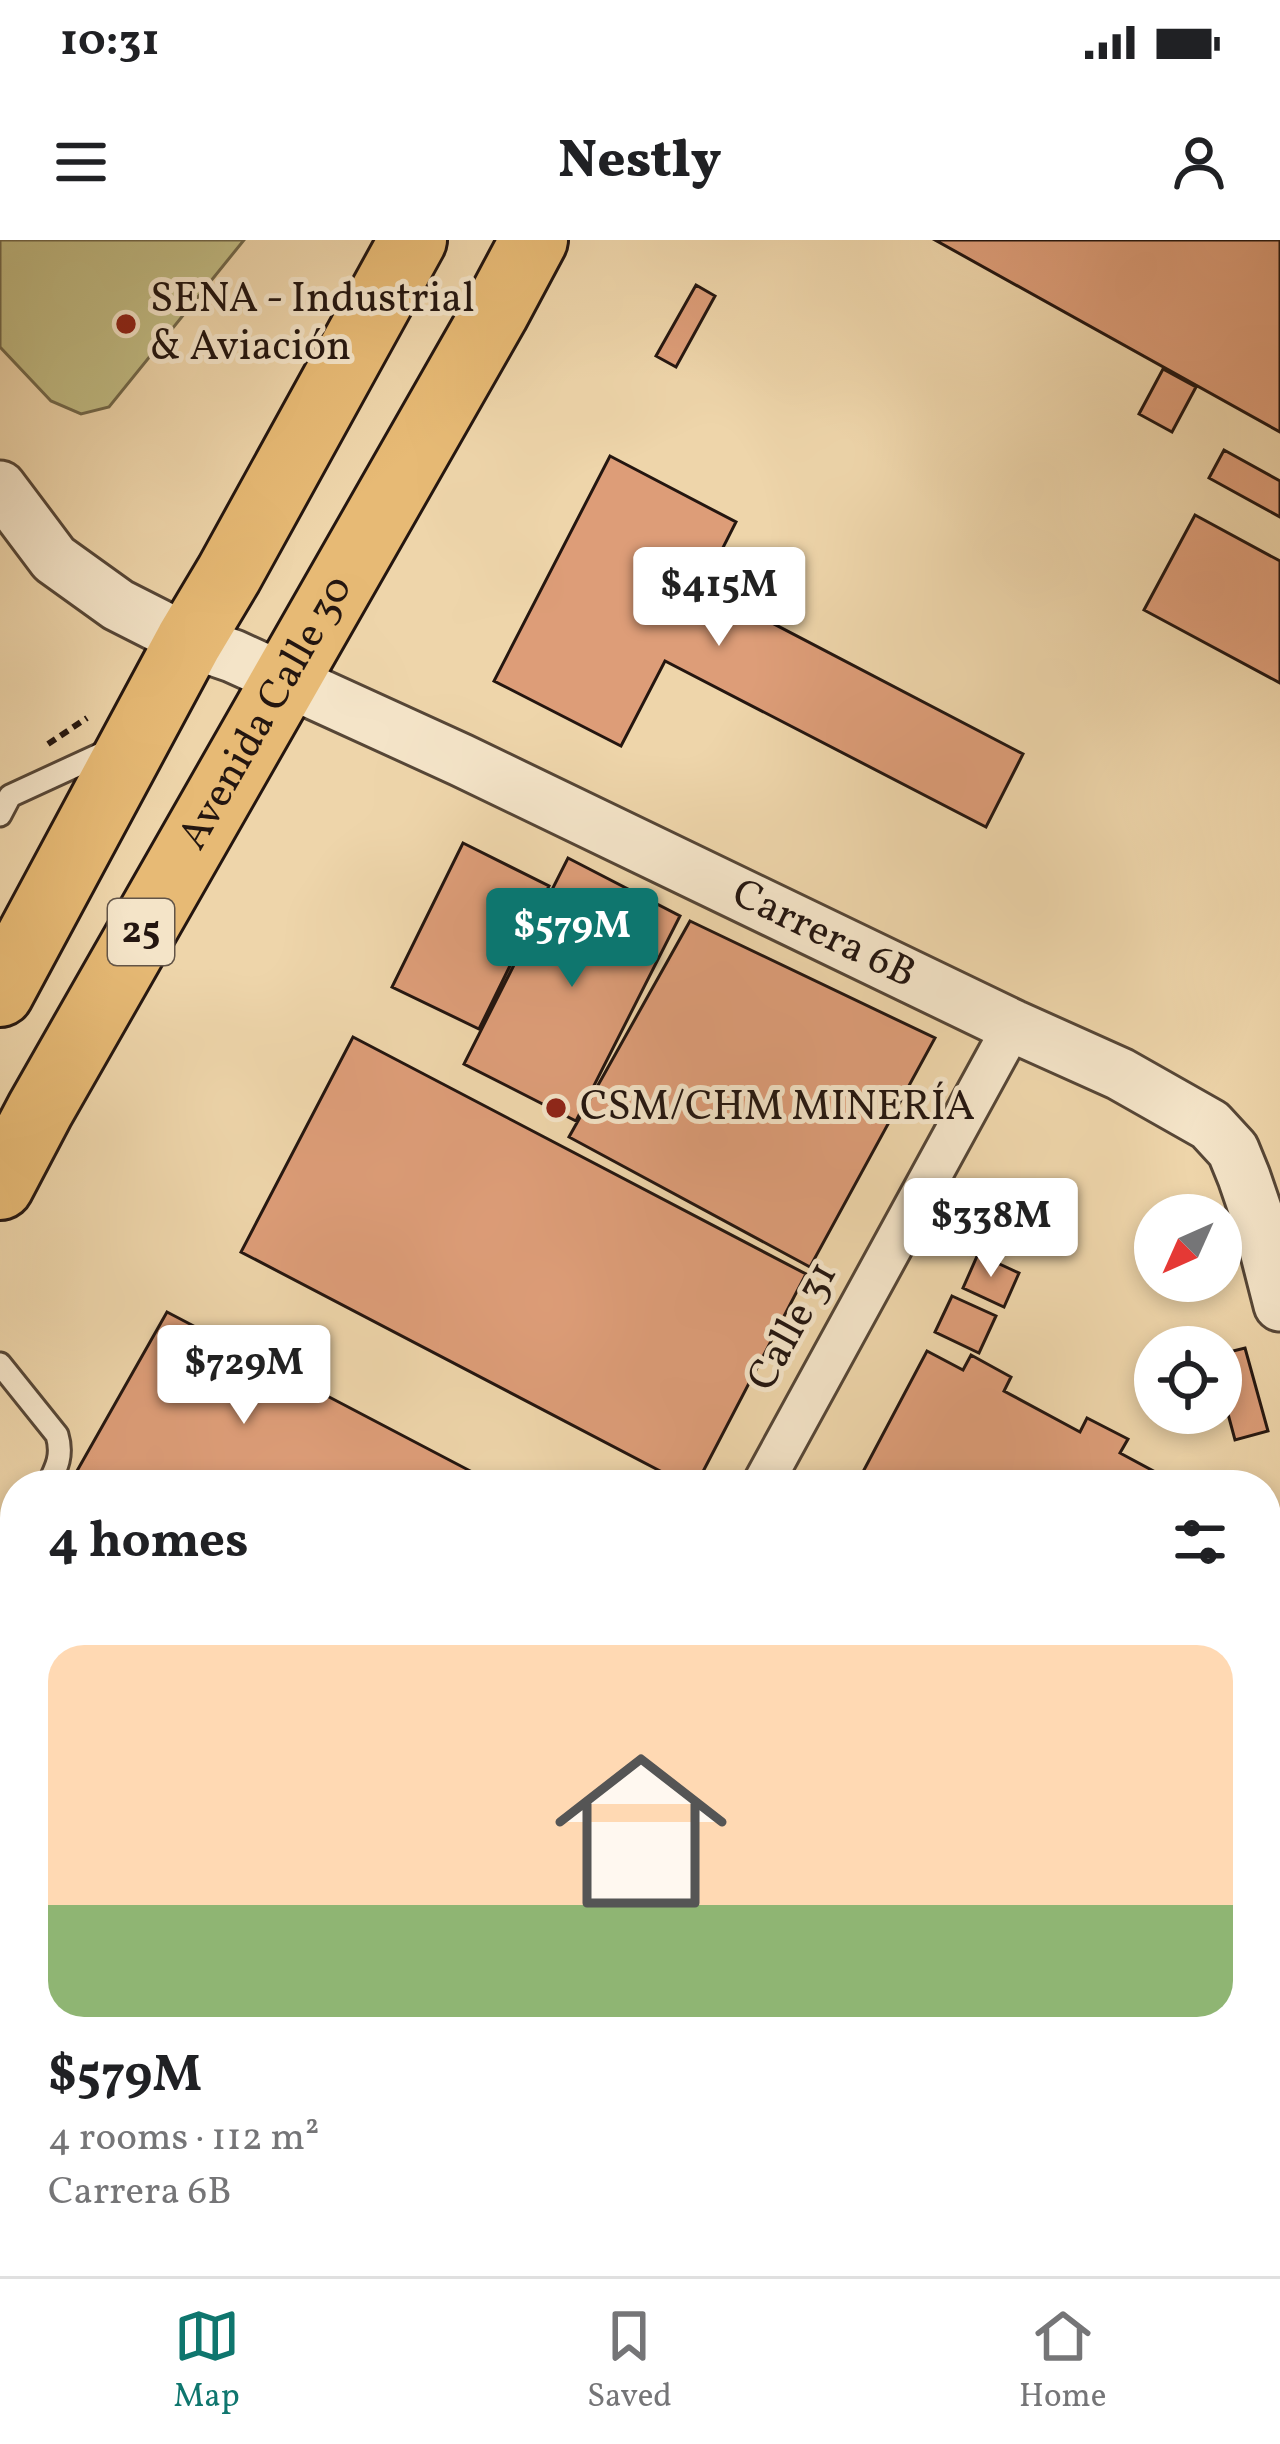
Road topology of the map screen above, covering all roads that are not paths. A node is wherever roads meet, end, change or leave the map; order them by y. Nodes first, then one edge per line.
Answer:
1 (413, 240) edge
2 (534, 240) edge
3 (0, 487) edge
4 (188, 641) junction
5 (285, 680) junction
6 (116, 725) junction
7 (0, 815) edge
8 (0, 992) edge
9 (1013, 1026) junction
10 (0, 1186) edge
11 (1280, 1305) edge
12 (0, 1364) edge
13 (56, 1470) edge
14 (770, 1470) edge

1 - 4 highway, 25
2 - 5 highway, Avenida Calle 30 / 25
3 - 4 street, Carrera 6B
4 - 5 street, Carrera 6B
4 - 6 highway, 25
5 - 9 street, Carrera 6B
5 - 10 highway, Avenida Calle 30 / 25
6 - 7 lane
6 - 8 highway, 25
9 - 11 street, Carrera 6B
9 - 14 street, Calle 31
12 - 13 lane

